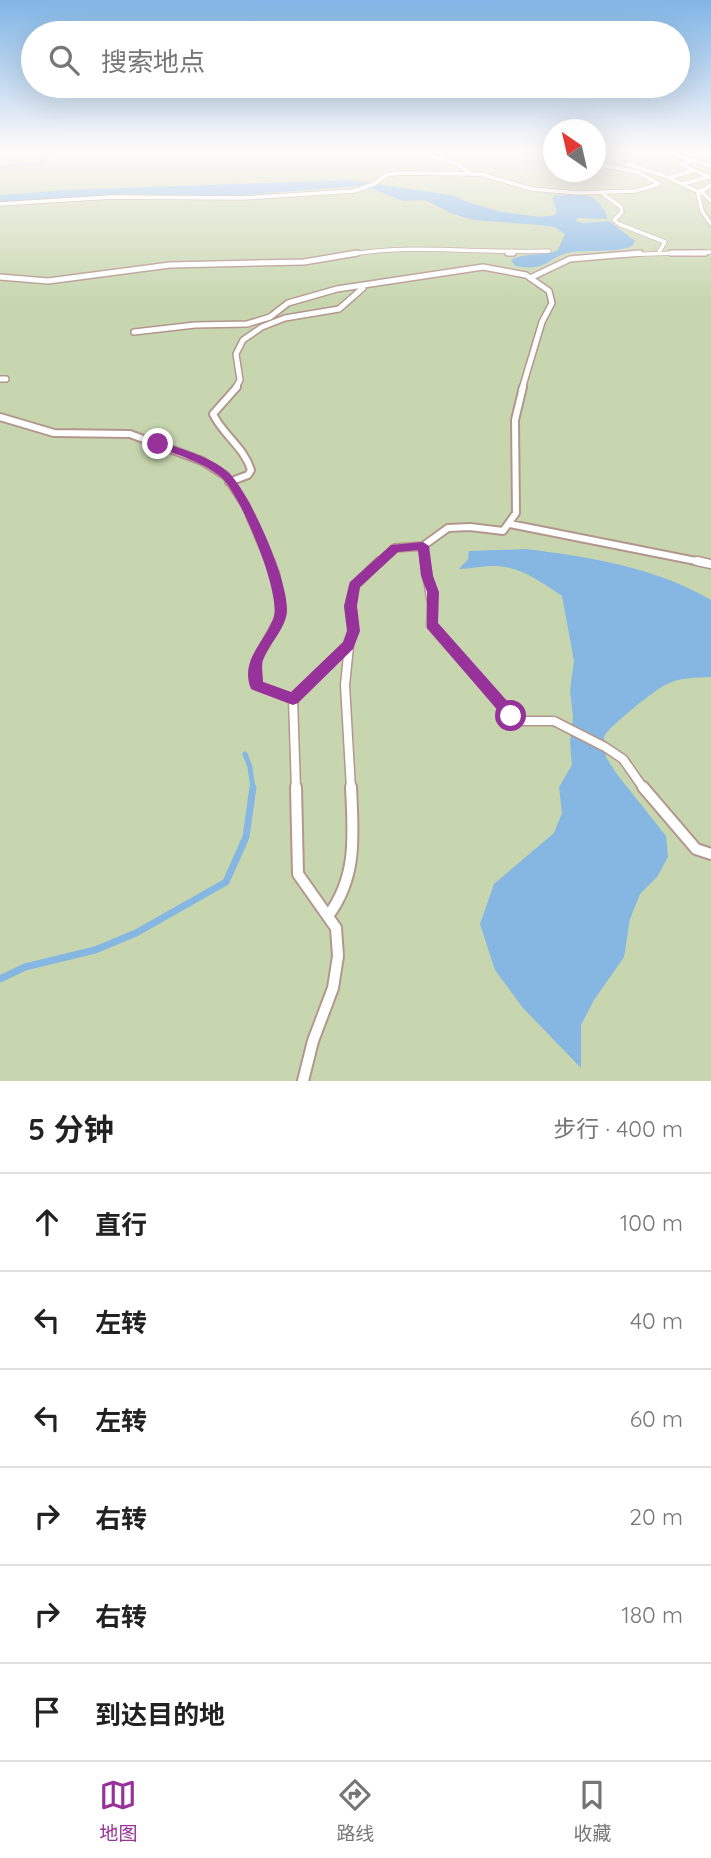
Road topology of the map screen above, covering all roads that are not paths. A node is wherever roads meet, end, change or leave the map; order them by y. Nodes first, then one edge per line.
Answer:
1 (56, 200) edge
2 (612, 200) edge
3 (701, 200) edge
4 (711, 203) edge
5 (0, 204) edge
6 (702, 207) junction
7 (711, 223) edge
8 (666, 244) junction
9 (549, 251) dead end
10 (659, 252) junction
11 (711, 252) edge
12 (681, 253) junction
13 (0, 277) edge
14 (530, 278) junction
15 (413, 281) dead end
16 (247, 324) junction
17 (254, 331) junction
18 (134, 332) dead end
19 (0, 417) edge
20 (229, 482) junction
21 (510, 524) junction
22 (423, 546) junction
23 (711, 564) edge
24 (349, 645) junction
25 (293, 699) junction
26 (711, 854) edge
27 (328, 915) junction
28 (303, 1081) edge

1 - 5 lane
2 - 8 lane
3 - 6 lane
4 - 6 lane
6 - 7 lane
8 - 10 lane
8 - 12 lane
9 - 13 lane
10 - 12 lane
10 - 14 lane
11 - 12 lane
14 - 16 lane
14 - 21 lane
15 - 17 lane
16 - 17 lane
16 - 18 lane
17 - 20 lane
19 - 20 lane
20 - 25 lane
21 - 22 lane
21 - 23 lane
22 - 24 lane
22 - 26 lane
24 - 25 lane
24 - 27 lane
25 - 27 lane
27 - 28 lane

